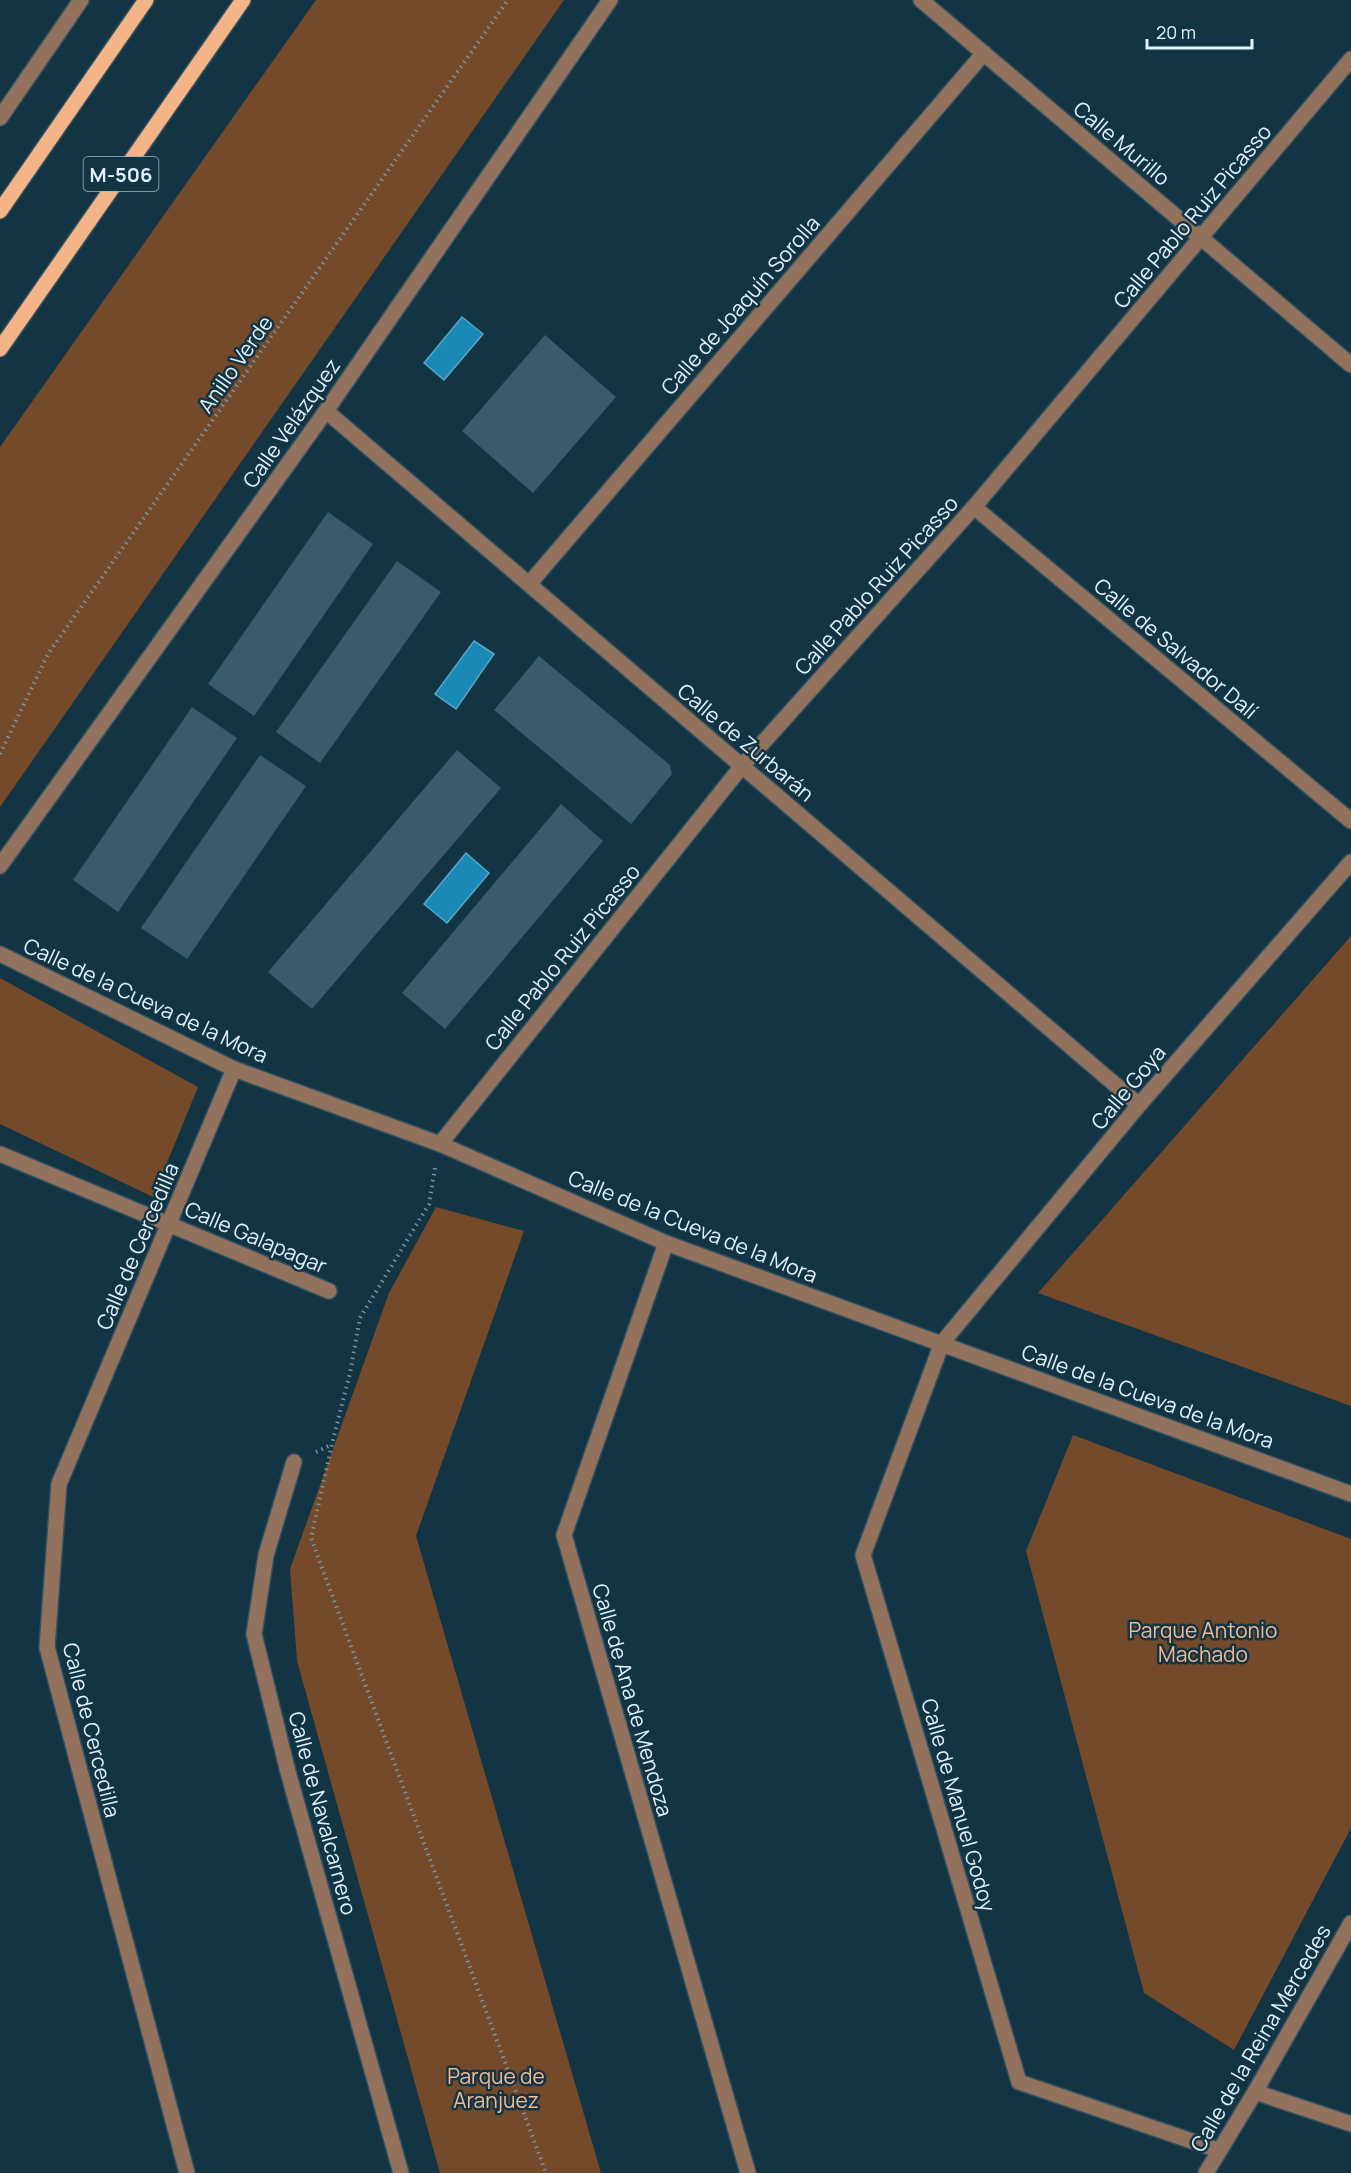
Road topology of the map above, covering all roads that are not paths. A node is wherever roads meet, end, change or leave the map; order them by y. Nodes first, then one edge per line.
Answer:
1 (81, 0) edge
2 (146, 0) edge
3 (243, 0) edge
4 (610, 0) edge
5 (921, 0) edge
6 (984, 53) junction
7 (1351, 59) edge
8 (0, 118) edge
9 (0, 211) edge
10 (1201, 237) junction
11 (0, 349) edge
12 (1351, 365) edge
13 (326, 411) junction
14 (974, 507) junction
15 (529, 584) junction
16 (742, 766) junction
17 (1351, 821) edge
18 (1351, 862) edge
19 (0, 866) edge
20 (0, 954) edge
21 (234, 1069) junction
22 (1139, 1105) junction
23 (440, 1144) junction
24 (0, 1154) edge
25 (169, 1224) junction
26 (666, 1243) junction
27 (329, 1291) dead end
28 (942, 1343) junction
29 (294, 1462) dead end
30 (1351, 1494) edge
31 (1351, 1923) edge
32 (1255, 2092) junction
33 (1351, 2124) edge
34 (1218, 2150) junction
35 (187, 2173) edge
36 (401, 2173) edge
37 (748, 2173) edge
38 (1206, 2173) edge

1 - 8 street
2 - 9 main road
3 - 11 main road, M-506
4 - 13 street, Calle Velázquez
5 - 6 street, Calle Murillo
6 - 10 street, Calle Murillo
6 - 15 street, Calle de Joaquín Sorolla
7 - 10 street, Calle Pablo Ruiz Picasso
10 - 12 street, Calle Murillo
10 - 14 street, Calle Pablo Ruiz Picasso
13 - 15 street, Calle de Zurbarán
13 - 19 street, Calle Velázquez
14 - 16 street, Calle Pablo Ruiz Picasso
14 - 17 street, Calle de Salvador Dalí
15 - 16 street, Calle de Zurbarán
16 - 22 street, Calle de Zurbarán
16 - 23 street, Calle Pablo Ruiz Picasso
18 - 22 street, Calle Goya
20 - 21 street, Calle de la Cueva de la Mora
21 - 23 street, Calle de la Cueva de la Mora
21 - 25 street, Calle de Cercedilla
22 - 28 street, Calle Goya
23 - 26 street, Calle de la Cueva de la Mora
24 - 25 street, Calle Galapagar
25 - 27 street, Calle Galapagar
25 - 35 street, Calle de Cercedilla
26 - 28 street, Calle de la Cueva de la Mora
26 - 37 street, Calle de Ana de Mendoza
28 - 30 street, Calle de la Cueva de la Mora
28 - 34 street, Calle de Manuel Godoy
29 - 36 street, Calle de Navalcarnero
31 - 32 street, Calle de la Reina Mercedes
32 - 33 street
32 - 34 street, Calle de la Reina Mercedes
34 - 38 street, Calle de la Reina Mercedes

